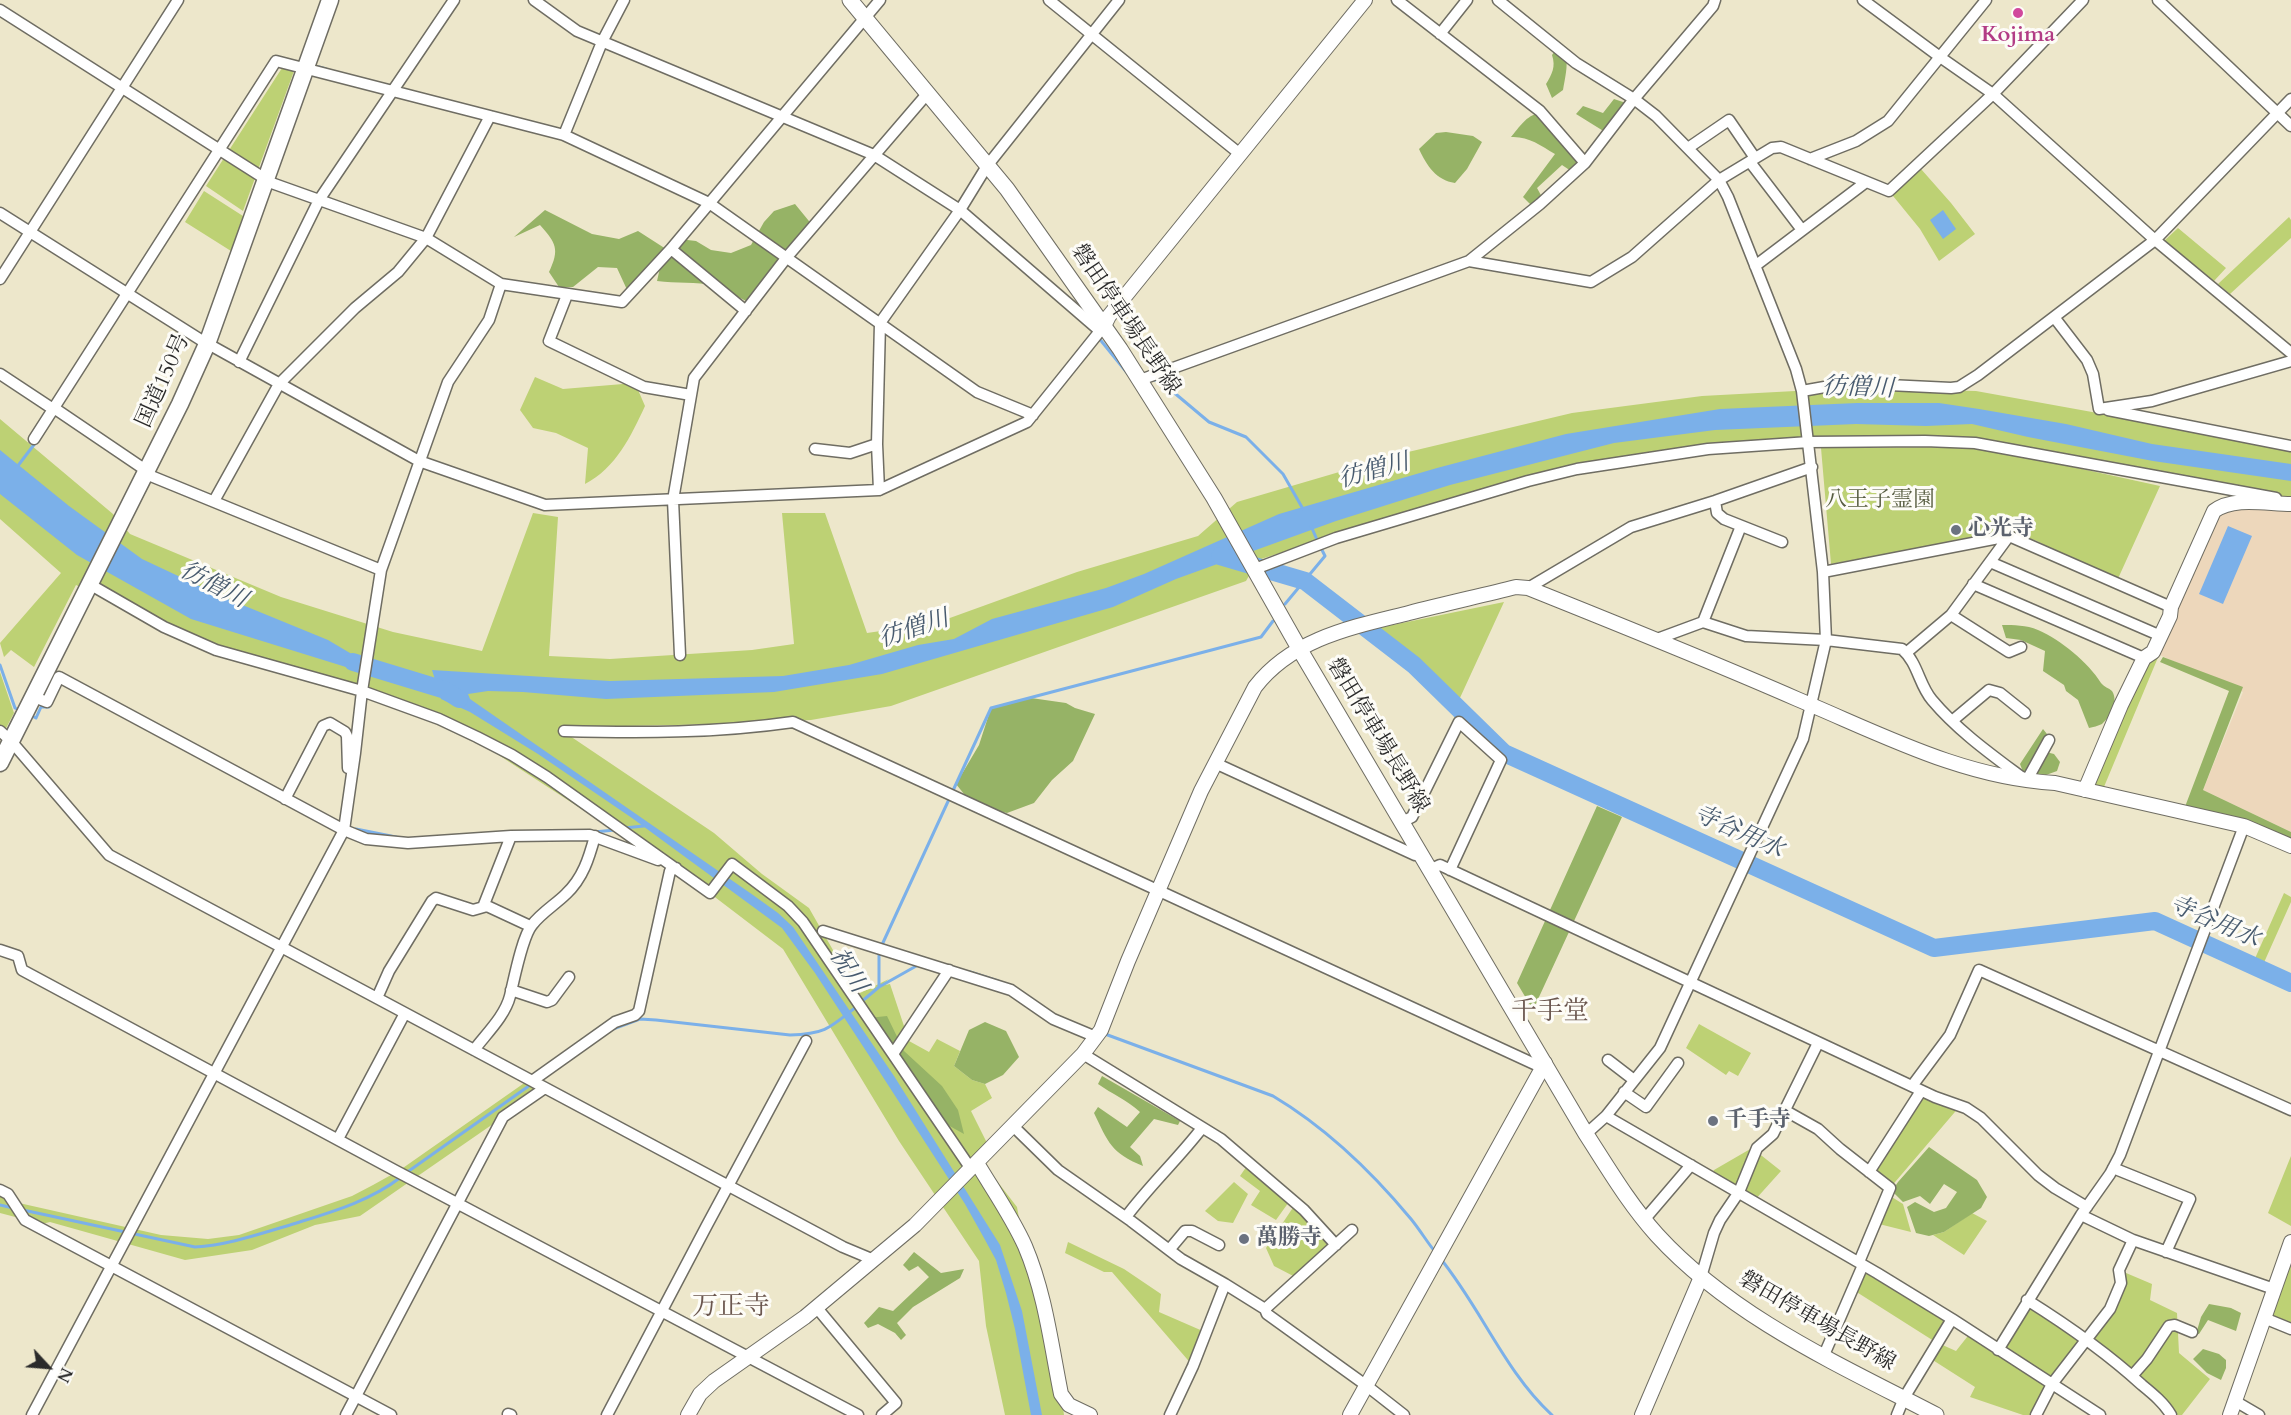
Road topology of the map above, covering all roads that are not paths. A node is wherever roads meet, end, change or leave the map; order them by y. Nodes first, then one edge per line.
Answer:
1 (177, 0) edge
2 (330, 0) edge
3 (454, 0) edge
4 (534, 0) edge
5 (624, 0) edge
6 (850, 0) edge
7 (880, 0) edge
8 (1049, 0) edge
9 (1119, 0) edge
10 (1365, 0) edge
11 (1397, 0) edge
12 (1467, 0) edge
13 (1498, 0) edge
14 (1715, 0) edge
15 (1863, 0) edge
16 (1986, 0) edge
17 (2083, 0) edge
18 (2158, 0) edge
19 (0, 10) edge
20 (865, 19) junction
21 (1091, 34) junction
22 (1440, 34) junction
23 (600, 41) junction
24 (1940, 57) junction
25 (306, 68) junction
26 (121, 87) junction
27 (394, 88) junction
28 (927, 94) junction
29 (1994, 94) junction
30 (1634, 99) junction
31 (2291, 99) edge
32 (2277, 113) junction
33 (783, 114) junction
34 (490, 116) junction
35 (2291, 126) edge
36 (564, 135) junction
37 (1688, 148) junction
38 (222, 152) junction
39 (1240, 154) junction
40 (874, 155) junction
41 (1810, 159) junction
42 (1752, 160) junction
43 (1585, 164) junction
44 (987, 166) junction
45 (1719, 180) junction
46 (266, 181) junction
47 (1866, 182) junction
48 (319, 200) junction
49 (709, 203) junction
50 (960, 210) junction
51 (0, 213) edge
52 (1802, 230) junction
53 (30, 232) junction
54 (426, 238) junction
55 (2155, 240) junction
56 (671, 249) junction
57 (787, 257) junction
58 (1469, 261) junction
59 (1755, 266) junction
60 (0, 279) edge
61 (501, 284) junction
62 (130, 295) junction
63 (567, 296) junction
64 (746, 311) junction
65 (2054, 317) junction
66 (880, 323) junction
67 (1102, 328) junction
68 (207, 344) junction
69 (2291, 353) edge
70 (2291, 361) edge
71 (239, 362) junction
72 (0, 374) edge
73 (1140, 380) junction
74 (279, 384) junction
75 (1802, 391) junction
76 (691, 395) junction
77 (2099, 408) junction
78 (56, 410) junction
79 (1033, 415) junction
80 (34, 440) dead end
81 (1809, 440) junction
82 (878, 444) junction
83 (2291, 446) edge
84 (815, 449) dead end
85 (418, 461) junction
86 (1812, 467) junction
87 (147, 472) junction
88 (879, 490) junction
89 (673, 500) junction
90 (214, 501) junction
91 (1715, 501) junction
92 (2291, 503) edge
93 (1741, 526) junction
94 (2009, 536) junction
95 (1782, 542) dead end
96 (1990, 562) junction
97 (1255, 569) junction
98 (381, 570) junction
99 (1823, 572) junction
100 (1973, 584) junction
101 (91, 585) junction
102 (1528, 588) junction
103 (2171, 607) junction
104 (1951, 615) junction
105 (1703, 622) junction
106 (2161, 636) junction
107 (1657, 639) junction
108 (1826, 640) junction
109 (2021, 647) dead end
110 (1300, 650) junction
111 (1906, 653) junction
112 (680, 655) dead end
113 (2144, 658) junction
114 (362, 691) junction
115 (34, 697) junction
116 (1810, 704) junction
117 (2025, 713) dead end
118 (1952, 721) junction
119 (564, 731) dead end
120 (6, 736) edge
121 (2049, 740) dead end
122 (1, 759) edge
123 (1215, 763) junction
124 (2026, 780) junction
125 (351, 783) junction
126 (2085, 790) junction
127 (286, 796) junction
128 (1402, 822) junction
129 (2244, 826) junction
130 (345, 827) junction
131 (511, 836) junction
132 (596, 836) junction
133 (2291, 846) edge
134 (1421, 852) junction
135 (674, 867) junction
136 (1431, 869) junction
137 (1450, 870) junction
138 (1159, 889) junction
139 (483, 908) junction
140 (531, 926) junction
141 (823, 931) dead end
142 (282, 948) junction
143 (0, 950) edge
144 (949, 970) junction
145 (569, 977) dead end
146 (1690, 983) junction
147 (511, 990) junction
148 (376, 998) junction
149 (405, 1013) junction
150 (1096, 1037) junction
151 (807, 1041) dead end
152 (1818, 1042) junction
153 (474, 1050) junction
154 (2158, 1051) junction
155 (893, 1054) junction
156 (1083, 1054) junction
157 (1608, 1060) dead end
158 (1678, 1063) dead end
159 (1544, 1065) junction
160 (214, 1073) junction
161 (1634, 1080) junction
162 (532, 1081) junction
163 (545, 1088) junction
164 (1916, 1089) junction
165 (1624, 1092) junction
166 (2291, 1110) edge
167 (1785, 1111) junction
168 (1606, 1116) junction
169 (1013, 1126) junction
170 (1202, 1128) junction
171 (1586, 1134) junction
172 (338, 1139) junction
173 (1691, 1165) junction
174 (2113, 1168) junction
175 (971, 1169) junction
176 (1869, 1172) junction
177 (729, 1186) junction
178 (0, 1190) edge
179 (1739, 1192) junction
180 (459, 1203) junction
181 (2084, 1211) junction
182 (1125, 1217) junction
183 (1644, 1220) junction
184 (1352, 1230) dead end
185 (2133, 1240) junction
186 (2291, 1242) edge
187 (1219, 1245) dead end
188 (1336, 1245) junction
189 (1168, 1250) junction
190 (2166, 1252) junction
191 (874, 1260) junction
192 (1861, 1264) junction
193 (112, 1266) junction
194 (1701, 1277) junction
195 (1225, 1284) junction
196 (2274, 1289) junction
197 (2027, 1300) junction
198 (817, 1308) junction
199 (1265, 1309) junction
200 (662, 1312) junction
201 (2264, 1318) junction
202 (1952, 1319) junction
203 (2291, 1329) edge
204 (2192, 1332) dead end
205 (2086, 1340) junction
206 (1998, 1350) junction
207 (1824, 1355) junction
208 (747, 1358) junction
209 (2132, 1376) junction
210 (2052, 1384) junction
211 (1367, 1386) junction
212 (356, 1396) junction
213 (1904, 1398) junction
214 (2235, 1401) junction
215 (32, 1415) edge
216 (346, 1415) edge
217 (390, 1415) edge
218 (607, 1415) edge
219 (687, 1415) edge
220 (858, 1415) edge
221 (883, 1415) edge
222 (1090, 1415) edge
223 (1170, 1415) edge
224 (1350, 1415) edge
225 (1404, 1415) edge
226 (1642, 1415) edge
227 (1897, 1415) edge
228 (1936, 1415) edge
229 (2036, 1415) edge
230 (2100, 1415) edge
231 (2171, 1415) edge
232 (2230, 1415) edge
233 (2259, 1415) edge

1 - 26 street
2 - 25 highway, 国道150号
3 - 27 street
4 - 23 street
5 - 23 street
6 - 20 main road, 磐田停車場長野線
7 - 20 street
8 - 21 street
9 - 21 street
10 - 39 street
11 - 22 street
12 - 22 street
13 - 30 street
14 - 30 street
15 - 24 street
16 - 24 street
17 - 29 street
18 - 32 street
19 - 26 street
20 - 28 main road, 磐田停車場長野線
20 - 33 street
21 - 39 street
21 - 44 street
22 - 43 street
23 - 33 street
23 - 36 street
24 - 29 street
24 - 41 street
25 - 27 street
25 - 38 street
25 - 46 highway, 国道150号
26 - 38 street
26 - 53 street
27 - 34 street
27 - 48 street
28 - 40 street
28 - 44 main road, 磐田停車場長野線
29 - 47 street
29 - 55 street
30 - 37 street
30 - 43 street
31 - 32 street
32 - 35 street
32 - 55 street
33 - 40 street
33 - 49 street
34 - 36 street
34 - 54 street
36 - 49 street
37 - 42 street
37 - 45 street
38 - 46 street
38 - 62 street
39 - 67 street
40 - 50 street
40 - 57 street
41 - 42 street
41 - 47 street
42 - 45 street
42 - 52 street
43 - 58 street
44 - 50 street
44 - 67 main road, 磐田停車場長野線
45 - 58 street
45 - 59 street
46 - 48 street
46 - 68 highway, 国道150号
47 - 52 street
48 - 54 street
48 - 71 street
49 - 56 street
49 - 57 street
50 - 66 street
50 - 67 street
51 - 53 street
52 - 59 street
53 - 60 street
53 - 62 street
54 - 61 street
54 - 74 street
55 - 65 street
55 - 69 street
56 - 63 street
56 - 64 street
57 - 64 street
57 - 66 street
58 - 73 street
59 - 75 street
61 - 63 street
61 - 85 street
62 - 68 street
62 - 78 street
63 - 76 street
64 - 76 street
65 - 75 street
65 - 77 street
66 - 79 street
66 - 82 street
67 - 73 main road, 磐田停車場長野線
67 - 79 street
68 - 71 street
68 - 87 highway, 国道150号
70 - 77 street
71 - 74 street
72 - 78 street
73 - 97 main road, 磐田停車場長野線
74 - 85 street
74 - 90 street
75 - 81 street
76 - 89 street
77 - 83 street
78 - 80 street
78 - 87 street
79 - 88 street
81 - 86 street
81 - 92 street
81 - 97 street
82 - 84 street
82 - 88 street
85 - 89 street
85 - 98 street
86 - 91 street
86 - 99 street
87 - 90 street
87 - 101 highway, 国道150号
88 - 89 street
89 - 112 street
90 - 98 street
91 - 93 street
91 - 102 street
92 - 103 street
93 - 95 street
93 - 105 street
94 - 96 street
94 - 99 street
94 - 103 street
96 - 100 street
96 - 106 street
97 - 110 main road, 磐田停車場長野線
98 - 114 street
99 - 108 street
100 - 104 street
100 - 113 street
101 - 114 street
101 - 115 highway, 国道150号
102 - 107 street
102 - 110 street
103 - 106 street
104 - 109 street
104 - 111 street
105 - 107 street
105 - 108 street
106 - 113 street
107 - 116 street
108 - 111 street
108 - 116 street
110 - 123 street
110 - 128 main road, 磐田停車場長野線
111 - 118 street
113 - 126 street
114 - 125 street
114 - 135 street
115 - 120 highway, 国道150号
115 - 127 street
116 - 124 street
116 - 146 street
117 - 118 street
118 - 124 street
119 - 138 street
120 - 122 highway, 国道150号
120 - 142 street
121 - 124 street
123 - 134 street
123 - 138 street
124 - 126 street
125 - 127 street
125 - 130 street
126 - 129 street
127 - 130 street
128 - 134 main road, 磐田停車場長野線
128 - 137 street
129 - 133 street
129 - 154 street
130 - 131 street
130 - 142 street
131 - 132 street
131 - 139 street
132 - 135 street
132 - 140 street
134 - 136 main road, 磐田停車場長野線
135 - 155 street
135 - 162 street
136 - 137 street
136 - 159 main road, 磐田停車場長野線
137 - 146 street
138 - 150 street
138 - 159 street
139 - 140 street
139 - 148 street
140 - 147 street
141 - 144 street
142 - 148 street
142 - 160 street
143 - 160 street
144 - 150 street
144 - 155 street
145 - 147 street
146 - 152 street
146 - 161 street
147 - 153 street
148 - 149 street
149 - 153 street
149 - 172 street
150 - 156 street
151 - 177 street
152 - 164 street
152 - 167 street
153 - 162 street
154 - 164 street
154 - 166 street
154 - 174 street
155 - 175 street
156 - 169 street
156 - 170 street
157 - 161 street
158 - 165 street
159 - 171 main road, 磐田停車場長野線
159 - 211 street
160 - 172 street
160 - 193 street
161 - 165 street
162 - 163 street
163 - 177 street
163 - 180 street
164 - 176 street
164 - 181 street
165 - 168 street
167 - 176 street
167 - 179 street
168 - 171 street
168 - 173 street
169 - 175 street
169 - 182 street
170 - 182 street
170 - 188 street
171 - 183 main road, 磐田停車場長野線
172 - 180 street
173 - 179 street
173 - 183 street
174 - 181 street
174 - 190 street
175 - 191 street
175 - 222 street
176 - 192 street
177 - 191 street
177 - 200 street
178 - 193 street
179 - 192 street
179 - 194 street
180 - 200 street
180 - 212 street
181 - 185 street
181 - 197 street
182 - 189 street
183 - 194 main road, 磐田停車場長野線
184 - 188 street
185 - 190 street
185 - 205 street
186 - 196 street
187 - 189 street
188 - 199 street
189 - 195 street
190 - 196 street
191 - 198 street
192 - 202 street
192 - 207 street
193 - 212 street
193 - 215 street
194 - 207 main road, 磐田停車場長野線
194 - 226 street
195 - 199 street
195 - 223 street
196 - 201 street
197 - 205 street
197 - 206 street
198 - 208 street
198 - 221 street
199 - 211 street
200 - 208 street
200 - 218 street
201 - 203 street
201 - 214 street
202 - 206 street
202 - 213 street
204 - 209 street
205 - 209 street
205 - 210 street
206 - 210 street
207 - 213 main road, 磐田停車場長野線
208 - 219 street
208 - 220 street
209 - 231 street
210 - 229 street
210 - 230 street
211 - 224 street
211 - 225 street
212 - 216 street
212 - 217 street
213 - 227 street
213 - 228 main road, 磐田停車場長野線
214 - 232 street
214 - 233 street

